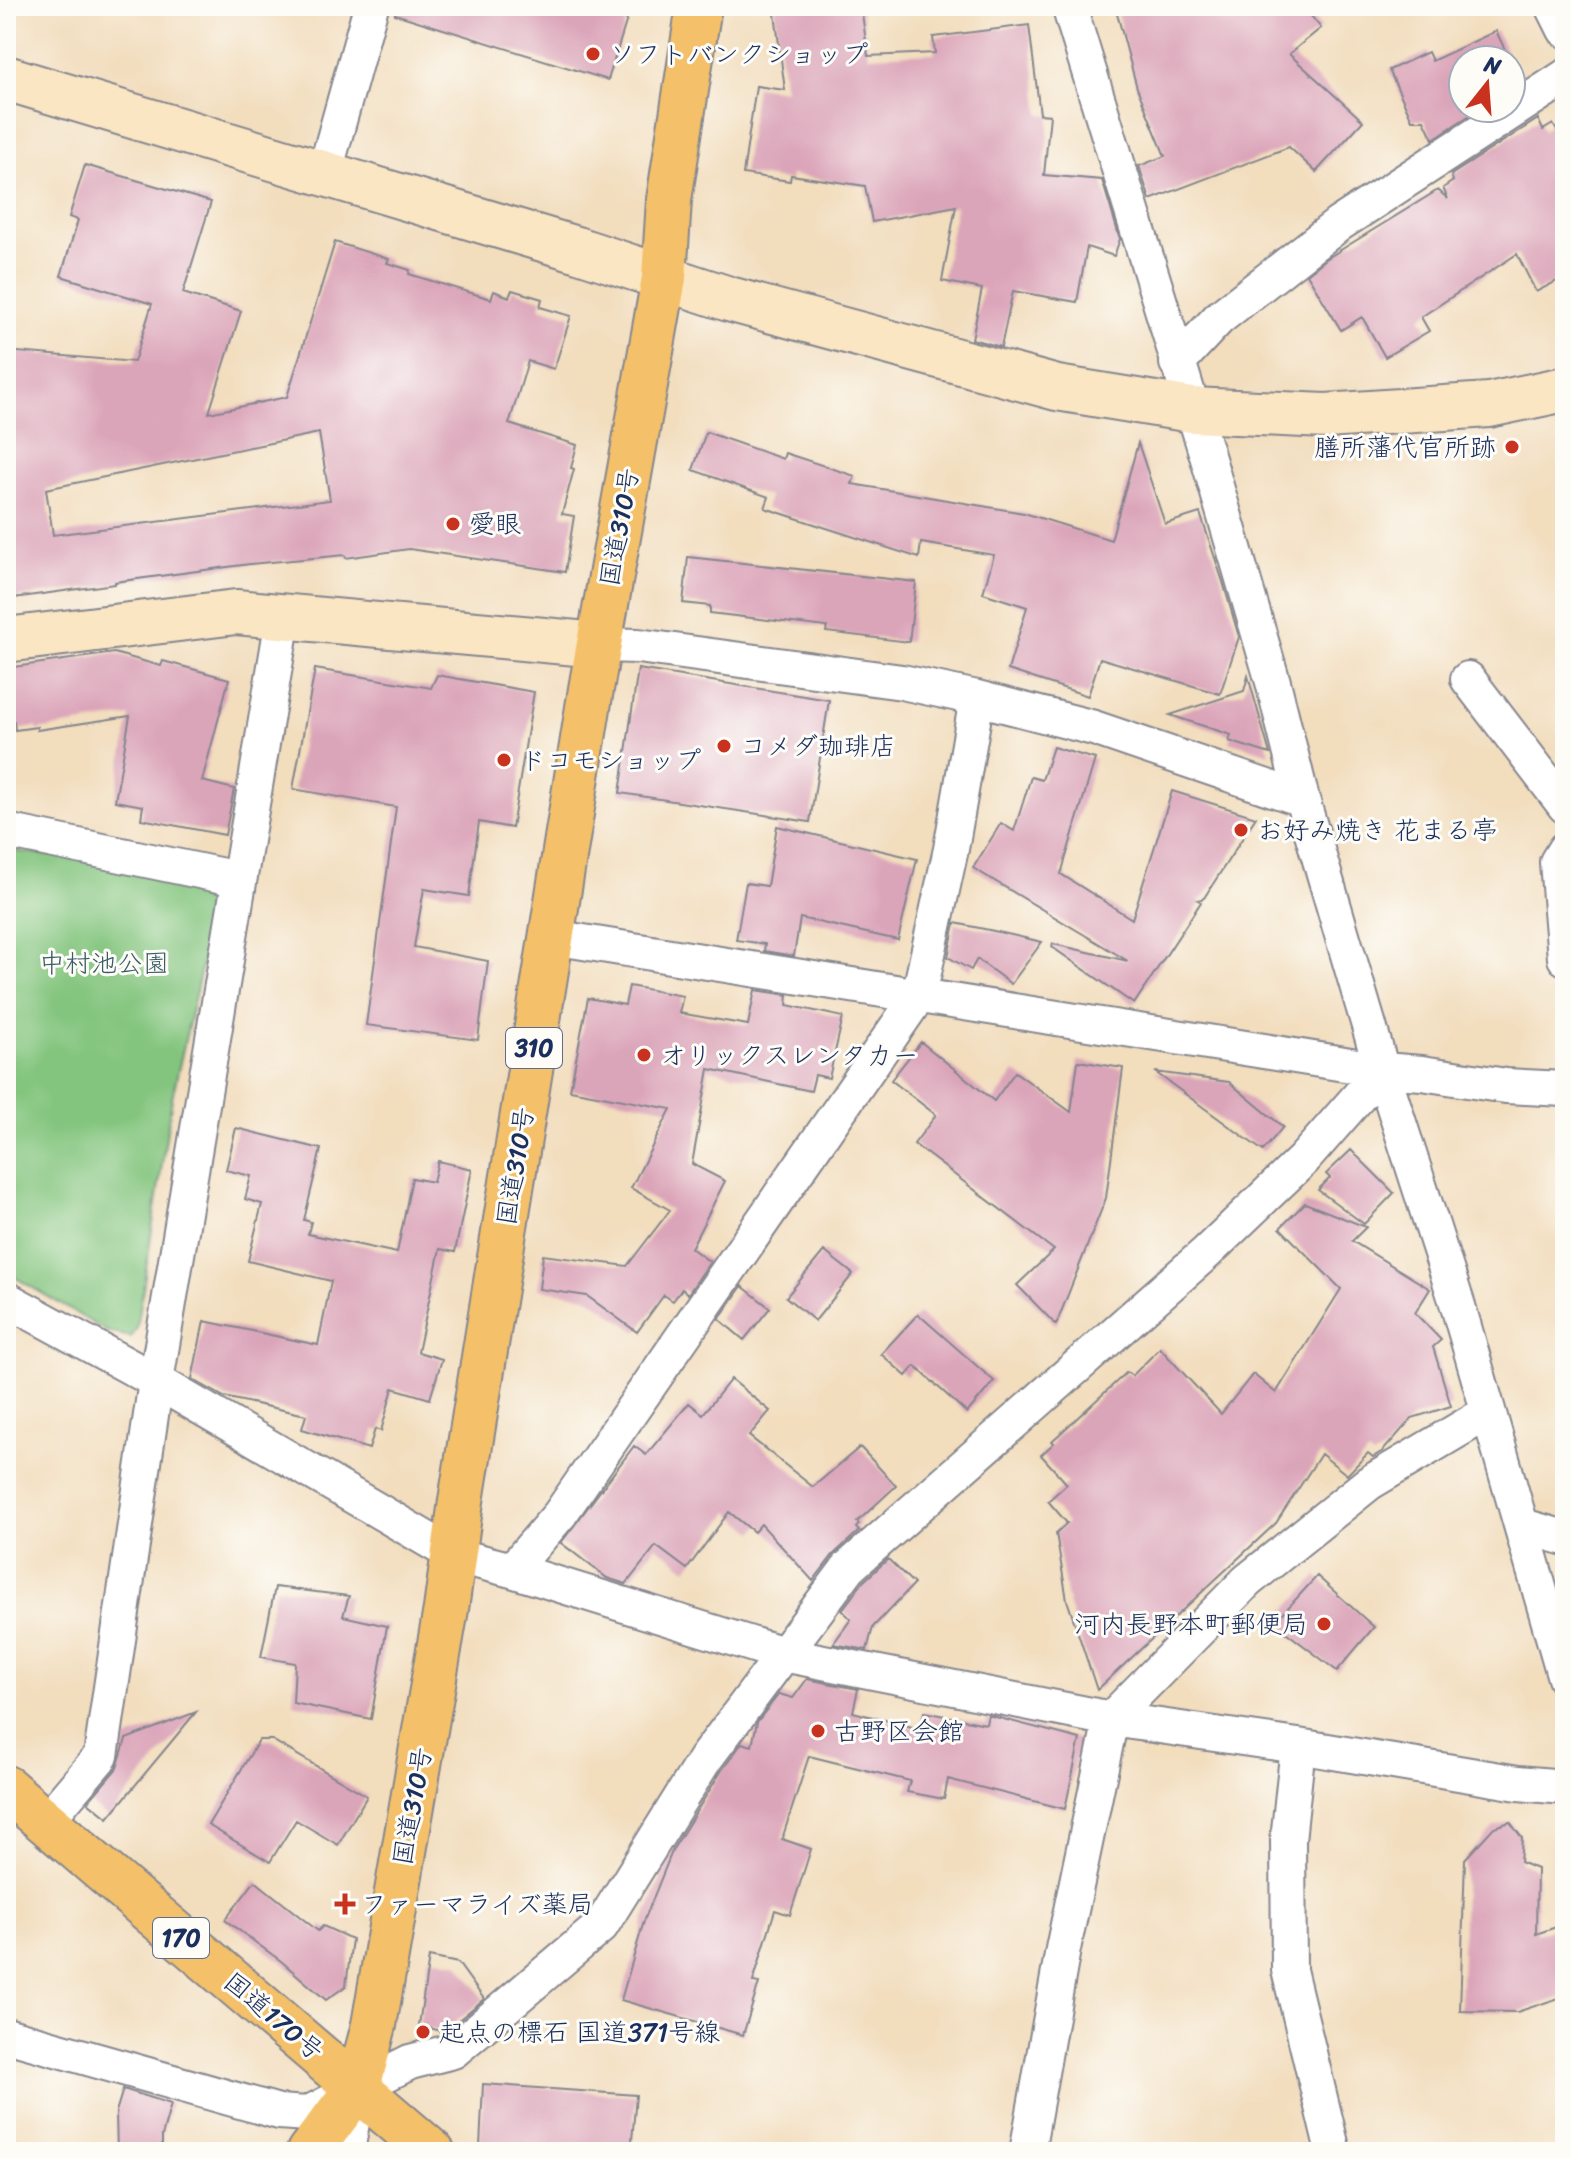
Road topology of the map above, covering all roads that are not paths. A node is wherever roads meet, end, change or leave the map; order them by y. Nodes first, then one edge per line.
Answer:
1 (371, 6) edge
2 (699, 6) edge
3 (1069, 6) edge
4 (1553, 6) edge
5 (1565, 30) edge
6 (1565, 77) edge
7 (6, 78) edge
8 (324, 175) junction
9 (664, 278) junction
10 (1177, 363) junction
11 (1565, 389) edge
12 (1192, 410) junction
13 (283, 618) junction
14 (6, 640) edge
15 (599, 645) junction
16 (1468, 679) dead end
17 (977, 698) junction
18 (1302, 799) junction
19 (1565, 806) edge
20 (6, 831) edge
21 (1565, 849) edge
22 (238, 879) junction
23 (552, 937) junction
24 (1565, 958) edge
25 (919, 995) junction
26 (1382, 1070) junction
27 (1565, 1089) edge
28 (6, 1299) edge
29 (156, 1381) junction
30 (1487, 1413) junction
31 (1523, 1526) junction
32 (1565, 1538) edge
33 (454, 1555) junction
34 (512, 1570) junction
35 (783, 1654) junction
36 (1565, 1678) edge
37 (1111, 1719) junction
38 (1298, 1746) junction
39 (1565, 1787) edge
40 (6, 1788) edge
41 (45, 1822) junction
42 (6, 2035) edge
43 (358, 2087) junction
44 (309, 2152) edge
45 (347, 2152) edge
46 (432, 2152) edge
47 (1027, 2152) edge
48 (1333, 2152) edge

1 - 8 street
2 - 9 highway, 国道310号 / 310
3 - 10 street
4 - 5 street
6 - 10 street
7 - 8 street
8 - 9 street
9 - 12 street
9 - 15 highway, 国道310号 / 310
10 - 12 street
11 - 12 street
12 - 18 street
13 - 14 street
13 - 15 street
13 - 22 street
15 - 17 street
15 - 23 highway, 国道310号 / 310
16 - 19 street
17 - 18 street
17 - 25 street
18 - 26 street
20 - 22 street
21 - 24 street
22 - 29 street
23 - 25 street
23 - 33 highway, 国道310号 / 310
25 - 26 street
25 - 34 street
26 - 27 street
26 - 30 street
26 - 35 street
28 - 29 street
29 - 33 street
29 - 41 street
30 - 31 street
30 - 37 street
31 - 32 street
31 - 36 street
33 - 34 street
33 - 43 highway, 国道310号 / 310
34 - 35 street
35 - 37 street
35 - 43 street
37 - 38 street
37 - 47 street
38 - 39 street
38 - 48 street
40 - 41 highway, 国道170号 / 170
41 - 43 highway, 国道170号 / 170
42 - 43 street
43 - 44 highway
43 - 45 street
43 - 46 highway, 国道170号 / 170

